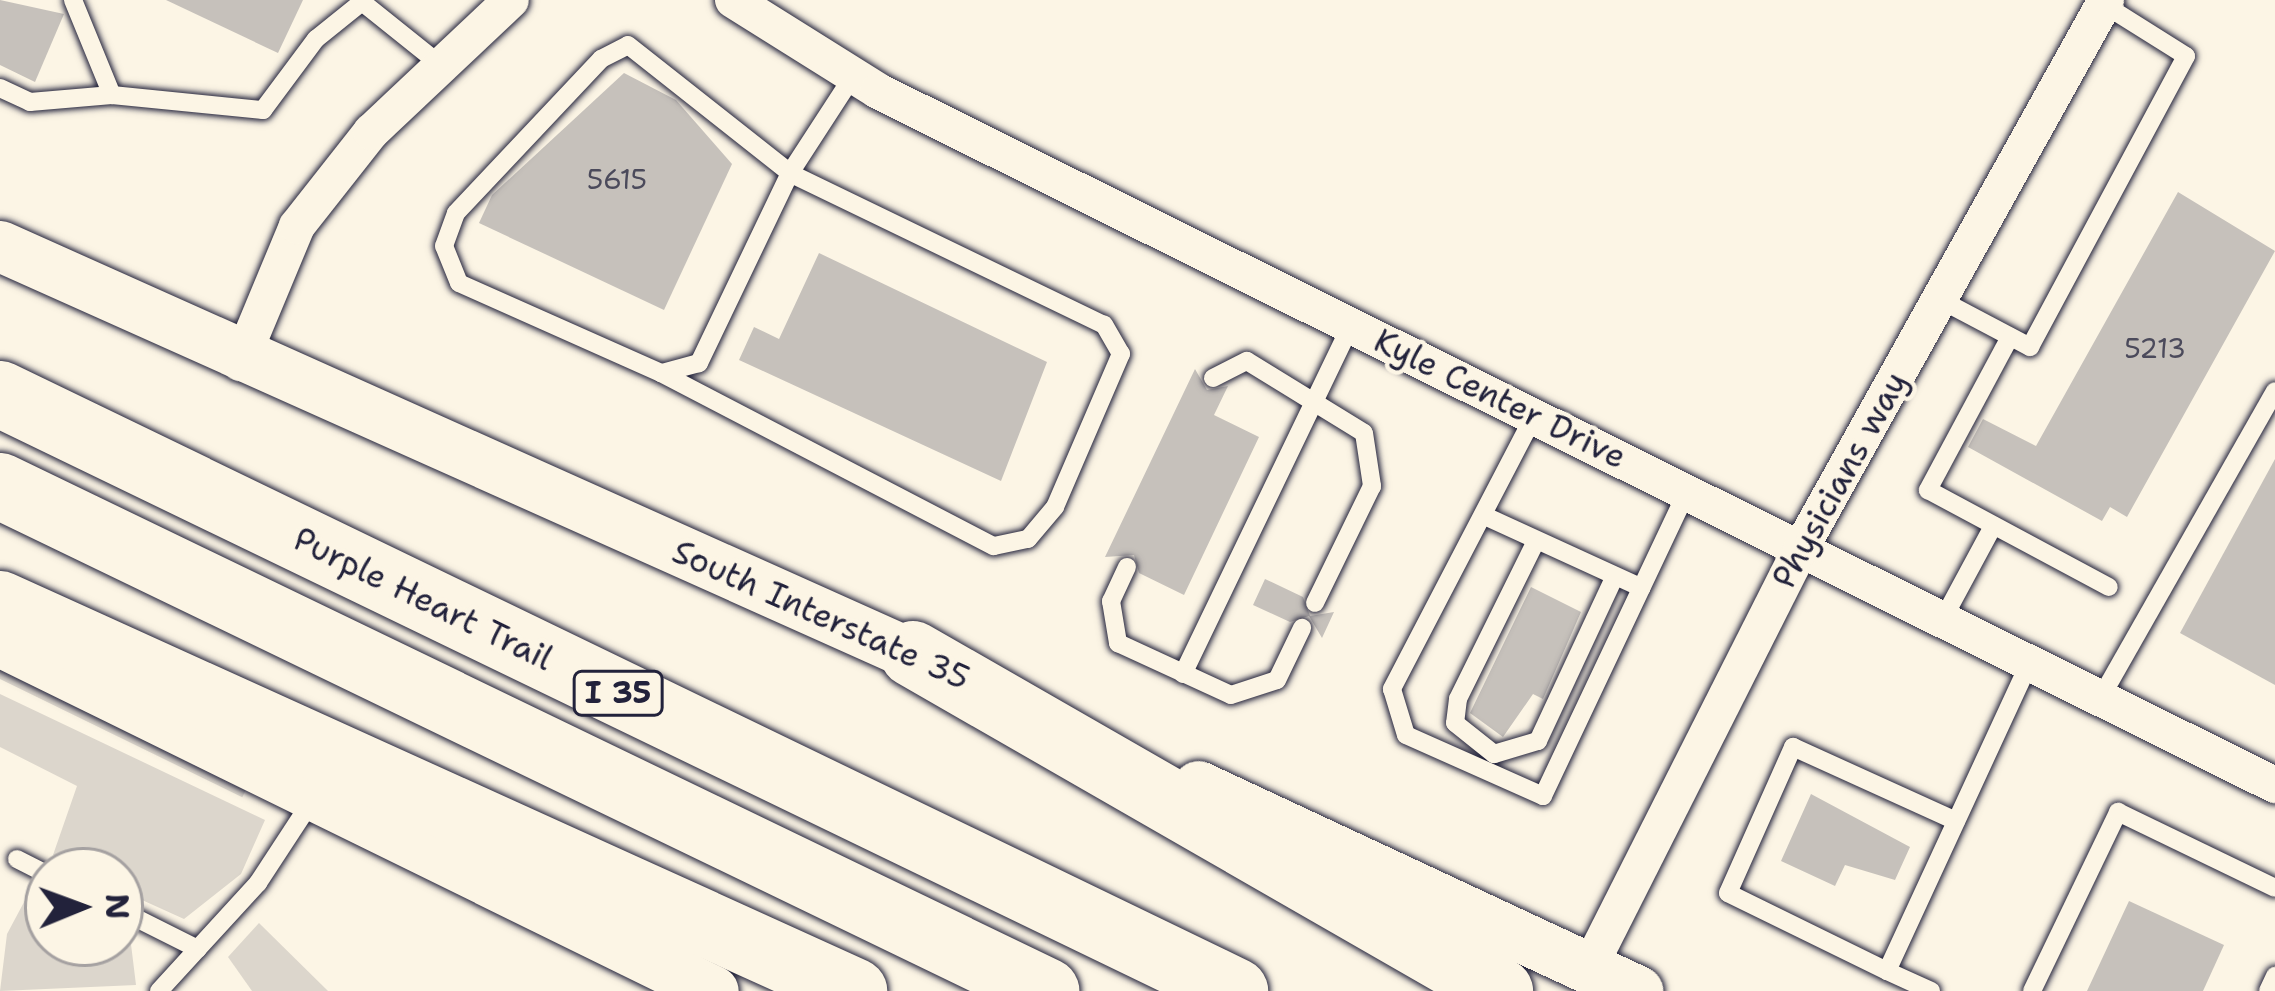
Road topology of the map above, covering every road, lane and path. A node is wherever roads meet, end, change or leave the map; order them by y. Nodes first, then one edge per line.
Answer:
1 (73, 0) edge
2 (511, 0) edge
3 (734, 0) edge
4 (363, 1) edge
5 (2105, 2) edge
6 (443, 67) junction
7 (853, 76) junction
8 (0, 88) edge
9 (112, 95) junction
10 (790, 173) junction
11 (0, 246) edge
12 (1939, 299) junction
13 (1351, 325) junction
14 (2010, 337) junction
15 (241, 362) junction
16 (661, 373) junction
17 (1213, 378) dead end
18 (2275, 391) edge
19 (0, 394) edge
20 (1316, 398) junction
21 (1534, 416) junction
22 (0, 486) edge
23 (1687, 491) junction
24 (1487, 518) junction
25 (1993, 526) junction
26 (1535, 543) junction
27 (1801, 548) junction
28 (1126, 567) dead end
29 (1614, 578) junction
30 (2109, 587) dead end
31 (1642, 588) junction
32 (1315, 603) dead end
33 (0, 604) edge
34 (1943, 619) junction
35 (1302, 628) dead end
36 (0, 641) edge
37 (913, 654) junction
38 (2029, 663) junction
39 (1184, 674) junction
40 (2100, 699) junction
41 (2275, 785) edge
42 (313, 800) junction
43 (1956, 821) junction
44 (17, 859) dead end
45 (24, 863) edge
46 (2275, 888) edge
47 (144, 922) edge
48 (198, 949) junction
49 (1589, 968) junction
50 (1887, 971) junction
51 (2275, 976) edge
52 (160, 991) edge
53 (713, 991) edge
54 (854, 991) edge
55 (1046, 991) edge
56 (1235, 991) edge
57 (1500, 991) edge
58 (1638, 991) edge
59 (1931, 991) edge
60 (2032, 991) edge
61 (2269, 991) edge

1 - 9 lane
2 - 6 street
3 - 7 street, Kyle Center Drive
4 - 6 lane
4 - 9 lane
5 - 12 street, Physicians way
5 - 14 lane
6 - 15 street
7 - 10 lane
7 - 13 street, Kyle Center Drive
8 - 9 lane
10 - 16 lane
10 - 16 lane
10 - 16 lane
11 - 15 main road, South Interstate 35
12 - 14 lane
12 - 27 street, Physicians way
13 - 20 lane
13 - 21 street, Kyle Center Drive
14 - 25 lane
15 - 37 main road, South Interstate 35
17 - 20 lane
18 - 40 lane
19 - 56 highway, Purple Heart Trail / I 35
20 - 32 lane
20 - 39 lane
21 - 23 street, Kyle Center Drive
21 - 24 lane
22 - 55 highway, I 35
23 - 27 street, Kyle Center Drive
23 - 31 lane
24 - 26 lane
24 - 31 lane
25 - 30 lane
25 - 34 lane
26 - 29 lane
26 - 29 lane
27 - 34 street, Kyle Center Drive
27 - 49 street, Physicians way
28 - 39 lane
29 - 31 lane
33 - 54 highway
34 - 38 street, Kyle Center Drive
35 - 39 lane
36 - 42 main road
37 - 49 main road, South Interstate 35
37 - 57 highway
38 - 40 street, Kyle Center Drive
38 - 43 lane
40 - 41 street, Kyle Center Drive
42 - 48 lane
42 - 53 main road
43 - 50 lane
43 - 50 lane
44 - 45 lane
46 - 60 lane
47 - 48 lane
48 - 52 lane
49 - 58 main road, South Interstate 35
50 - 59 lane
51 - 61 lane

